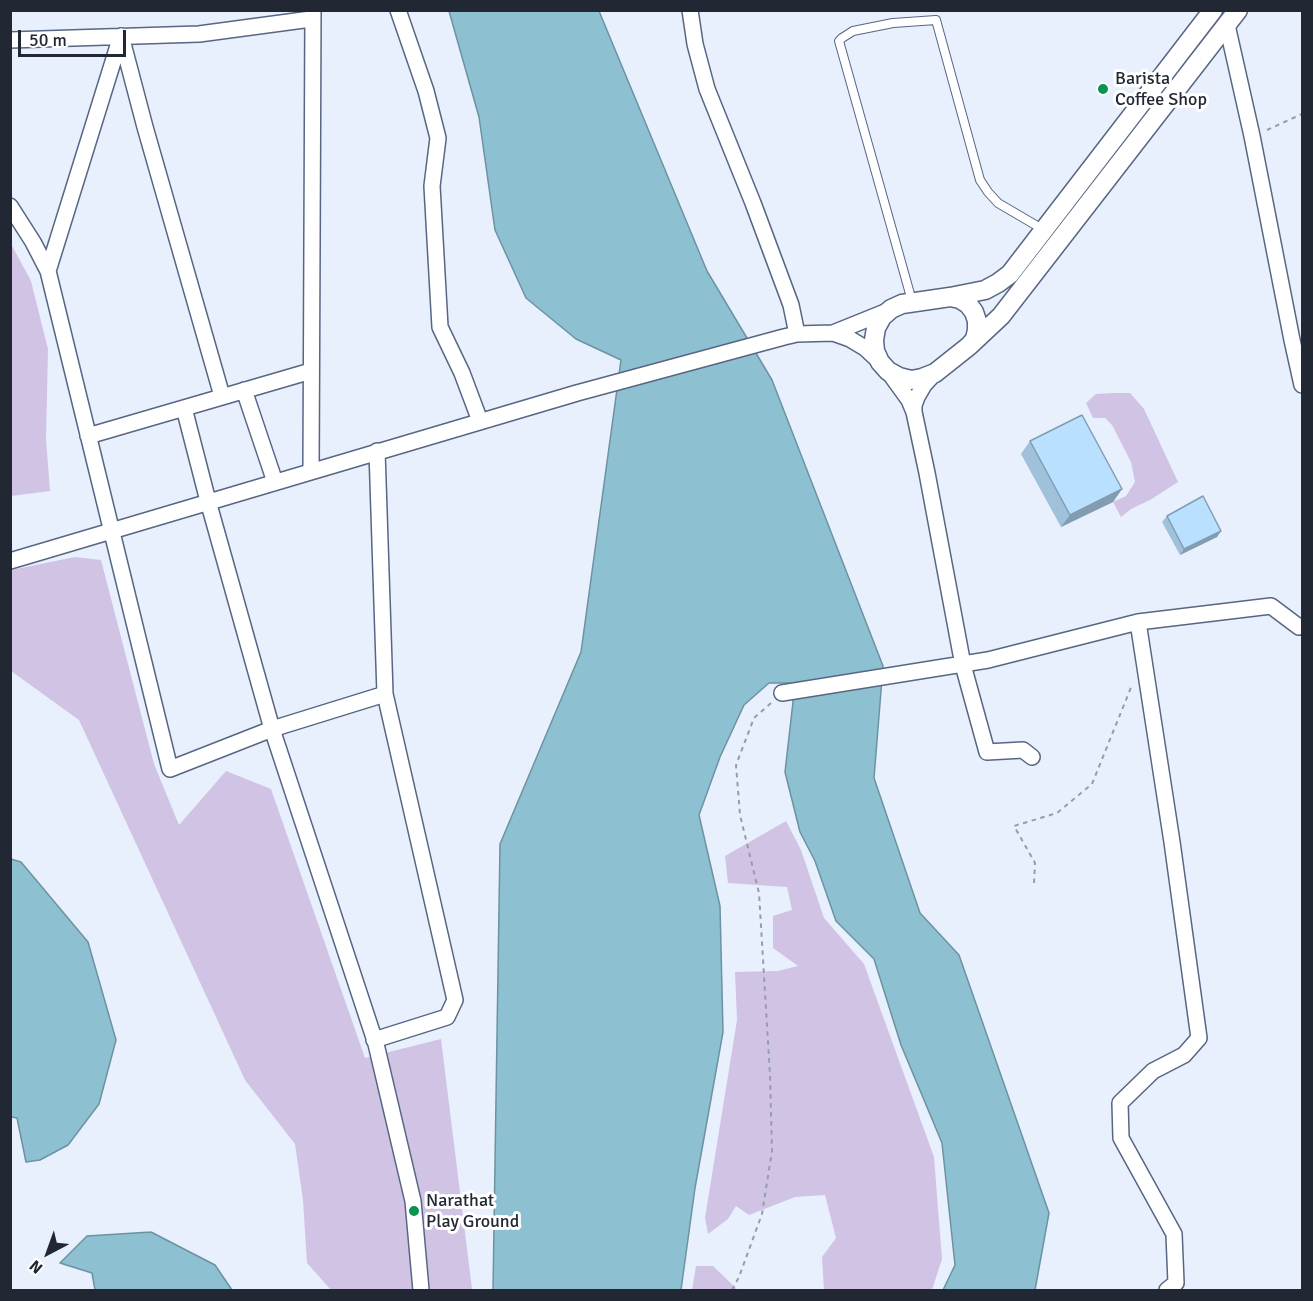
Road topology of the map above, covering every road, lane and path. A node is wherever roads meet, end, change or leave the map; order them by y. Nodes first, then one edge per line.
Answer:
1 (398, 10) edge
2 (690, 10) edge
3 (1213, 11) edge
4 (312, 15) edge
5 (1232, 18) edge
6 (121, 36) junction
7 (10, 40) edge
8 (1302, 114) edge
9 (1252, 136) junction
10 (10, 206) edge
11 (1044, 230) junction
12 (48, 272) junction
13 (950, 297) junction
14 (912, 303) junction
15 (891, 309) junction
16 (833, 333) junction
17 (791, 335) junction
18 (969, 346) junction
19 (884, 367) junction
20 (311, 370) junction
21 (935, 373) junction
22 (1302, 385) edge
23 (244, 390) junction
24 (222, 396) junction
25 (184, 408) junction
26 (914, 412) junction
27 (480, 421) junction
28 (88, 436) junction
29 (377, 452) junction
30 (311, 471) junction
31 (275, 482) junction
32 (208, 501) junction
33 (111, 531) junction
34 (10, 561) edge
35 (1138, 622) junction
36 (1302, 626) edge
37 (1143, 657) junction
38 (963, 665) junction
39 (782, 693) joint
40 (386, 694) junction
41 (272, 729) junction
42 (1032, 757) dead end
43 (1034, 883) dead end
44 (374, 1040) junction
45 (421, 1290) edge
46 (732, 1290) edge
47 (1167, 1290) edge

1 - 27 street
2 - 17 street
3 - 5 street
3 - 11 street
4 - 6 street
4 - 20 street
5 - 9 street
5 - 18 street
6 - 7 street
6 - 12 street
6 - 24 street
8 - 9 path
9 - 22 street
10 - 12 street
11 - 13 street
11 - 14 lane
12 - 28 street
13 - 14 street
13 - 18 street
14 - 15 street
15 - 16 street
15 - 19 street
16 - 17 street
16 - 19 street
17 - 27 street
18 - 21 street
19 - 21 street
19 - 26 street
20 - 23 street
20 - 30 street
21 - 26 street
23 - 24 street
23 - 31 street
24 - 25 street
25 - 28 street
25 - 32 street
26 - 38 street
27 - 29 street
28 - 33 street
29 - 30 street
29 - 40 street
30 - 31 street
31 - 32 street
32 - 33 street
32 - 41 street
33 - 34 street
33 - 41 street
35 - 36 street
35 - 37 street
35 - 38 street
37 - 43 path
37 - 47 street
38 - 39 street
38 - 42 street
39 - 46 path
40 - 41 street
40 - 44 street
41 - 44 street
44 - 45 street

